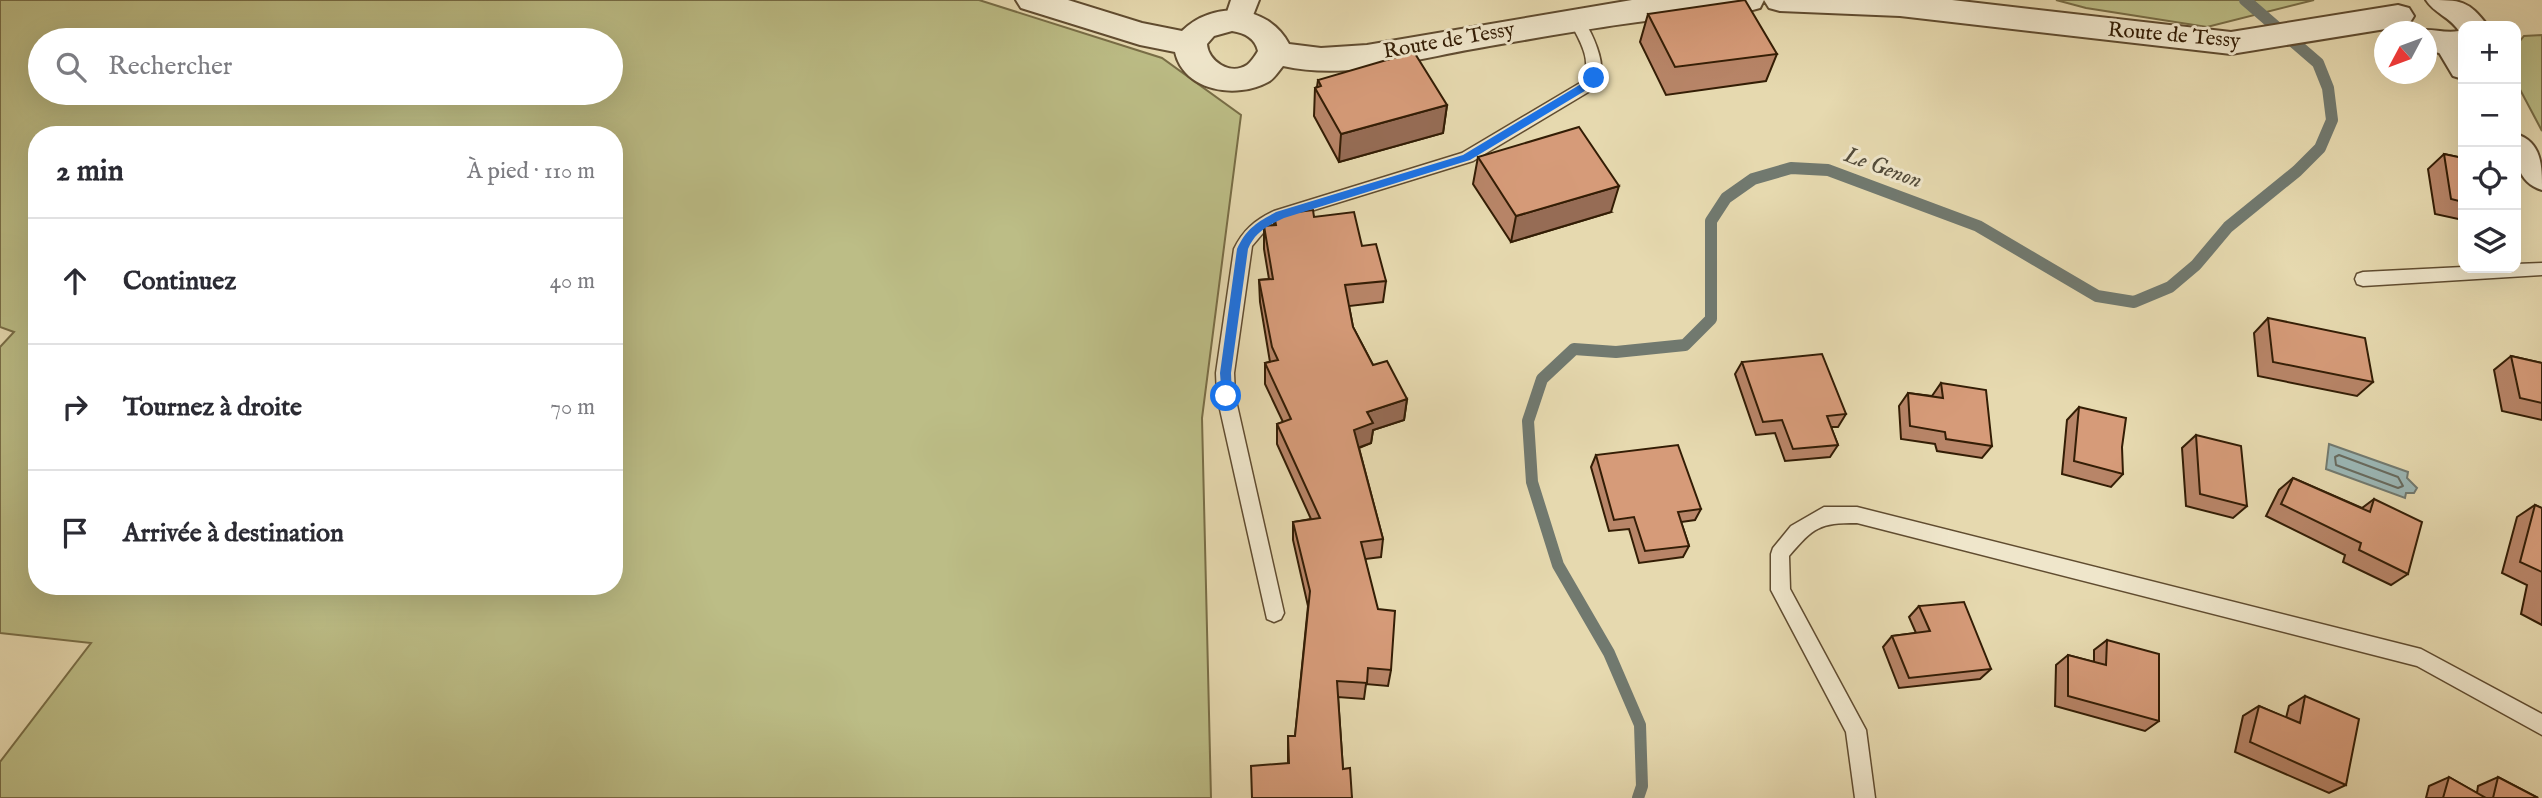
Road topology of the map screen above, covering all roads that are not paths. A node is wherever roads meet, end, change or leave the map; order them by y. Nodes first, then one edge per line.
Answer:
1 (1032, 0) edge
2 (1749, 0) edge
3 (1780, 0) edge
4 (1242, 10) edge
5 (2405, 16) edge
6 (1576, 20) junction
7 (1191, 44) junction
8 (1275, 53) junction
9 (2518, 147) edge
10 (2542, 179) edge
11 (2542, 269) edge
12 (2363, 279) dead end
13 (1274, 613) dead end
14 (2542, 725) edge
15 (1866, 798) edge

1 - 7 street
2 - 6 street, Route de Tessy
3 - 5 street, Route de Tessy
4 - 7 street
4 - 8 street
6 - 8 street, Route de Tessy
6 - 13 lane
7 - 8 street
9 - 10 street
11 - 12 lane
14 - 15 lane

